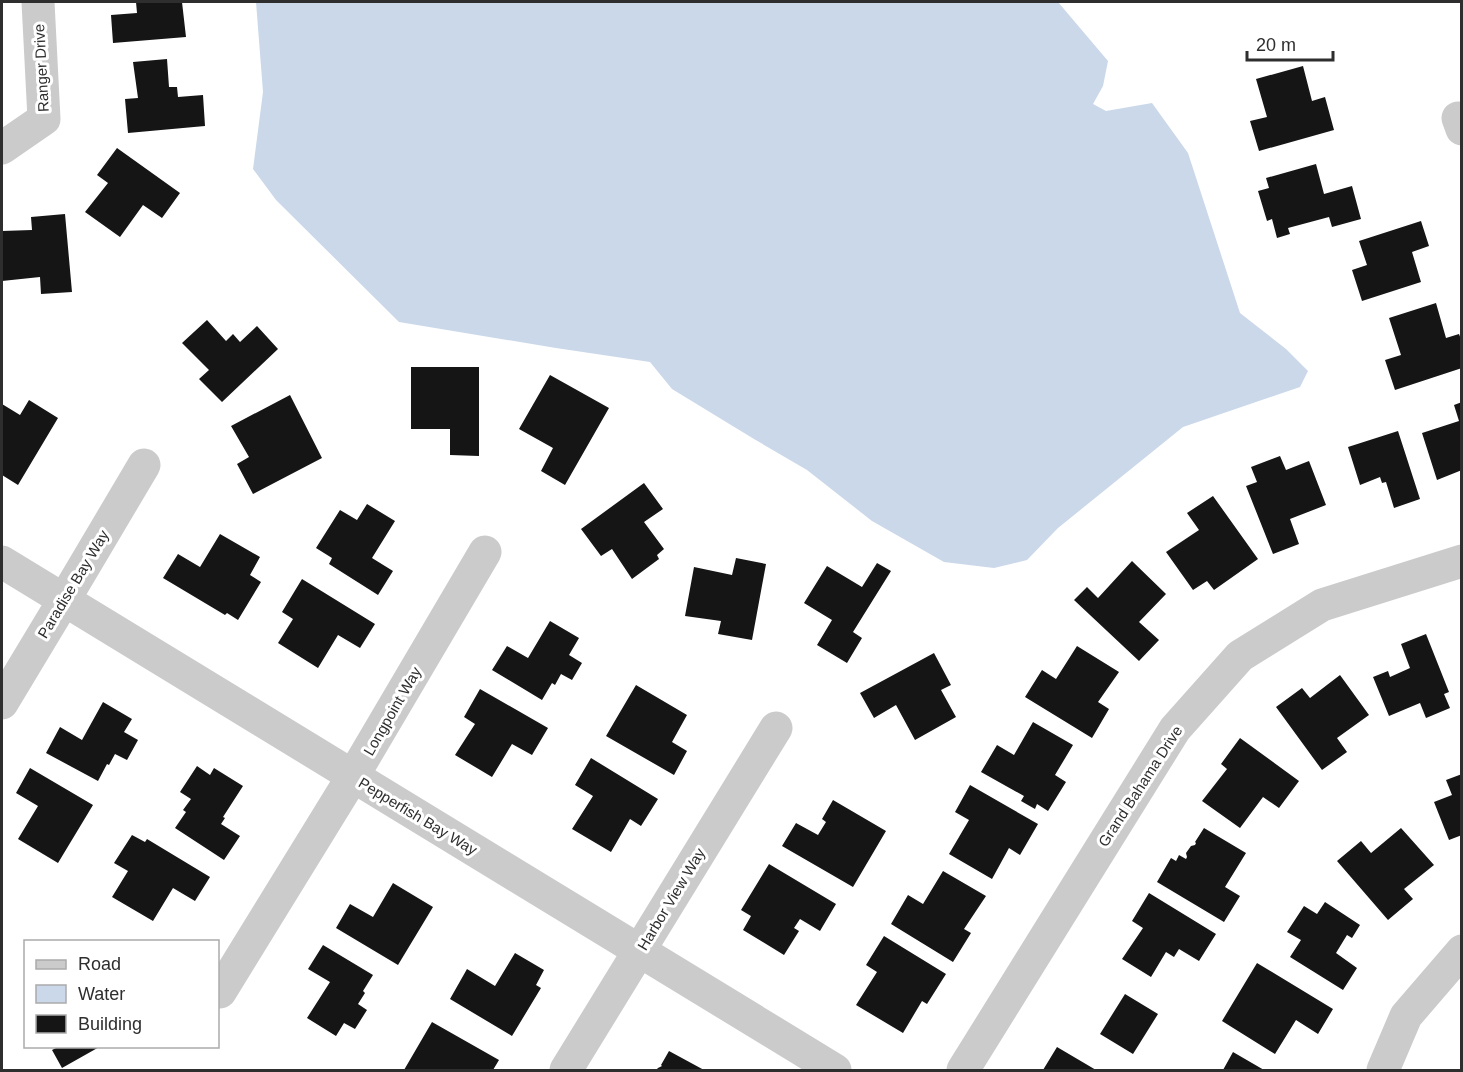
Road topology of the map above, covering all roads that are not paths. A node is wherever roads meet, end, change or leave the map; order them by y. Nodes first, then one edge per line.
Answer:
1 (38, 2) edge
2 (2, 148) edge
3 (144, 465) dead end
4 (485, 552) dead end
5 (1461, 561) edge
6 (2, 562) edge
7 (64, 600) junction
8 (2, 703) edge
9 (776, 728) dead end
10 (353, 776) junction
11 (639, 951) junction
12 (1461, 951) edge
13 (220, 992) dead end
14 (566, 1071) edge
15 (835, 1071) edge
16 (963, 1071) edge
17 (1383, 1071) edge

1 - 2 street, Ranger Drive
3 - 7 street, Paradise Bay Way
4 - 10 street, Longpoint Way
5 - 16 street, Grand Bahama Drive
6 - 7 street, Pepperfish Bay Way
7 - 8 street, Paradise Bay Way
7 - 10 street, Pepperfish Bay Way
9 - 11 street, Harbor View Way
10 - 11 street, Pepperfish Bay Way
10 - 13 street, Longpoint Way
11 - 14 street, Harbor View Way
11 - 15 street, Pepperfish Bay Way
12 - 17 street

